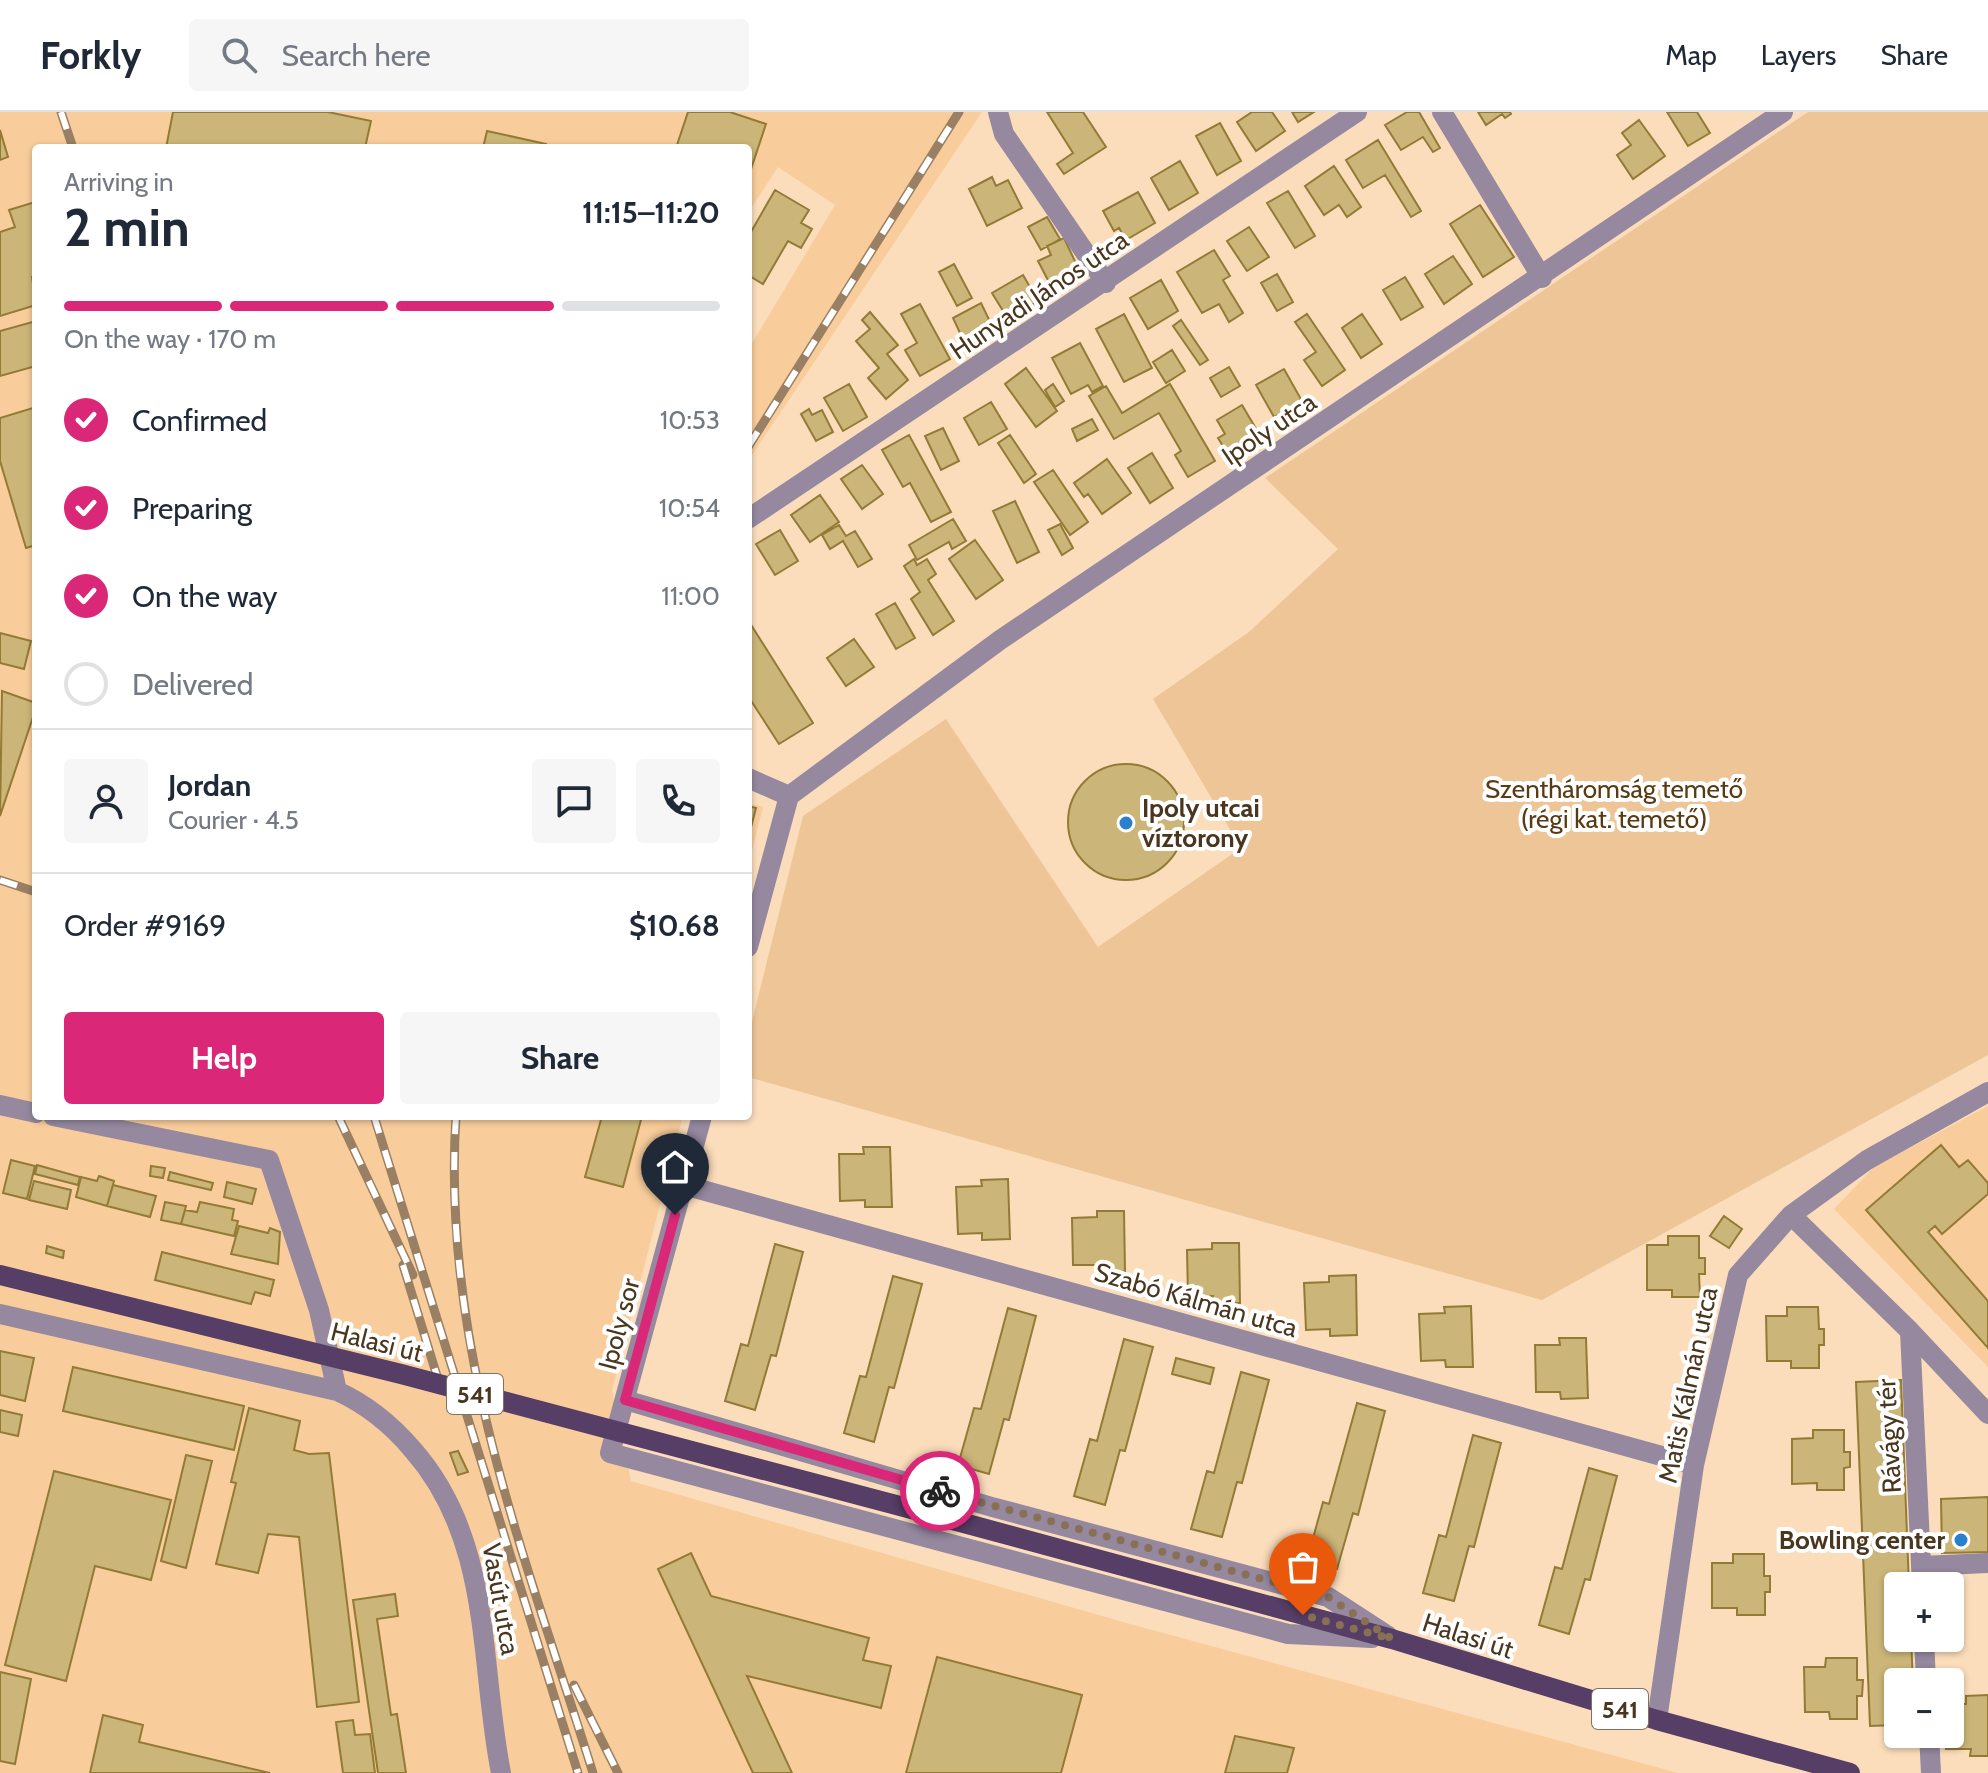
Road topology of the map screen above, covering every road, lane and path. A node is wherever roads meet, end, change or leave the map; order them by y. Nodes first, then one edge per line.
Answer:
1 (998, 112) edge
2 (1357, 112) edge
3 (1442, 112) edge
4 (1783, 112) edge
5 (1542, 278) junction
6 (1106, 283) junction
7 (752, 516) edge
8 (752, 780) edge
9 (789, 796) junction
10 (752, 932) edge
11 (1988, 1092) edge
12 (0, 1105) edge
13 (32, 1112) edge
14 (73, 1120) edge
15 (701, 1120) edge
16 (684, 1185) junction
17 (1791, 1215) junction
18 (0, 1275) edge
19 (0, 1314) edge
20 (1910, 1331) junction
21 (337, 1391) junction
22 (625, 1400) junction
23 (1988, 1414) edge
24 (1694, 1465) junction
25 (1988, 1563) edge
26 (1921, 1572) edge
27 (1942, 1572) edge
28 (1392, 1639) junction
29 (1657, 1720) junction
30 (1930, 1748) edge
31 (501, 1773) edge
32 (1850, 1773) edge
33 (1931, 1773) edge

1 - 6 street
2 - 6 street, Hunyadi János utca
3 - 5 street
4 - 5 street, Ipoly utca
5 - 9 street, Ipoly utca
6 - 7 street, Hunyadi János utca
8 - 9 street
9 - 10 street
11 - 17 street, Matis Kálmán utca
12 - 13 street
14 - 21 street
15 - 16 street, Ipoly sor
16 - 22 street, Ipoly sor
16 - 24 street, Szabó Kálmán utca
17 - 20 street
17 - 24 street, Matis Kálmán utca
18 - 28 main road, Halasi út / 541, bridge
19 - 21 street
20 - 23 street
20 - 26 street, Rávágy tér
21 - 31 street, Vasút utca
22 - 28 street
22 - 28 street, Ipoly sor
24 - 29 street, Matis Kálmán utca
25 - 27 street
28 - 29 main road, Halasi út / 541
29 - 32 main road, Halasi út / 541
30 - 33 street

